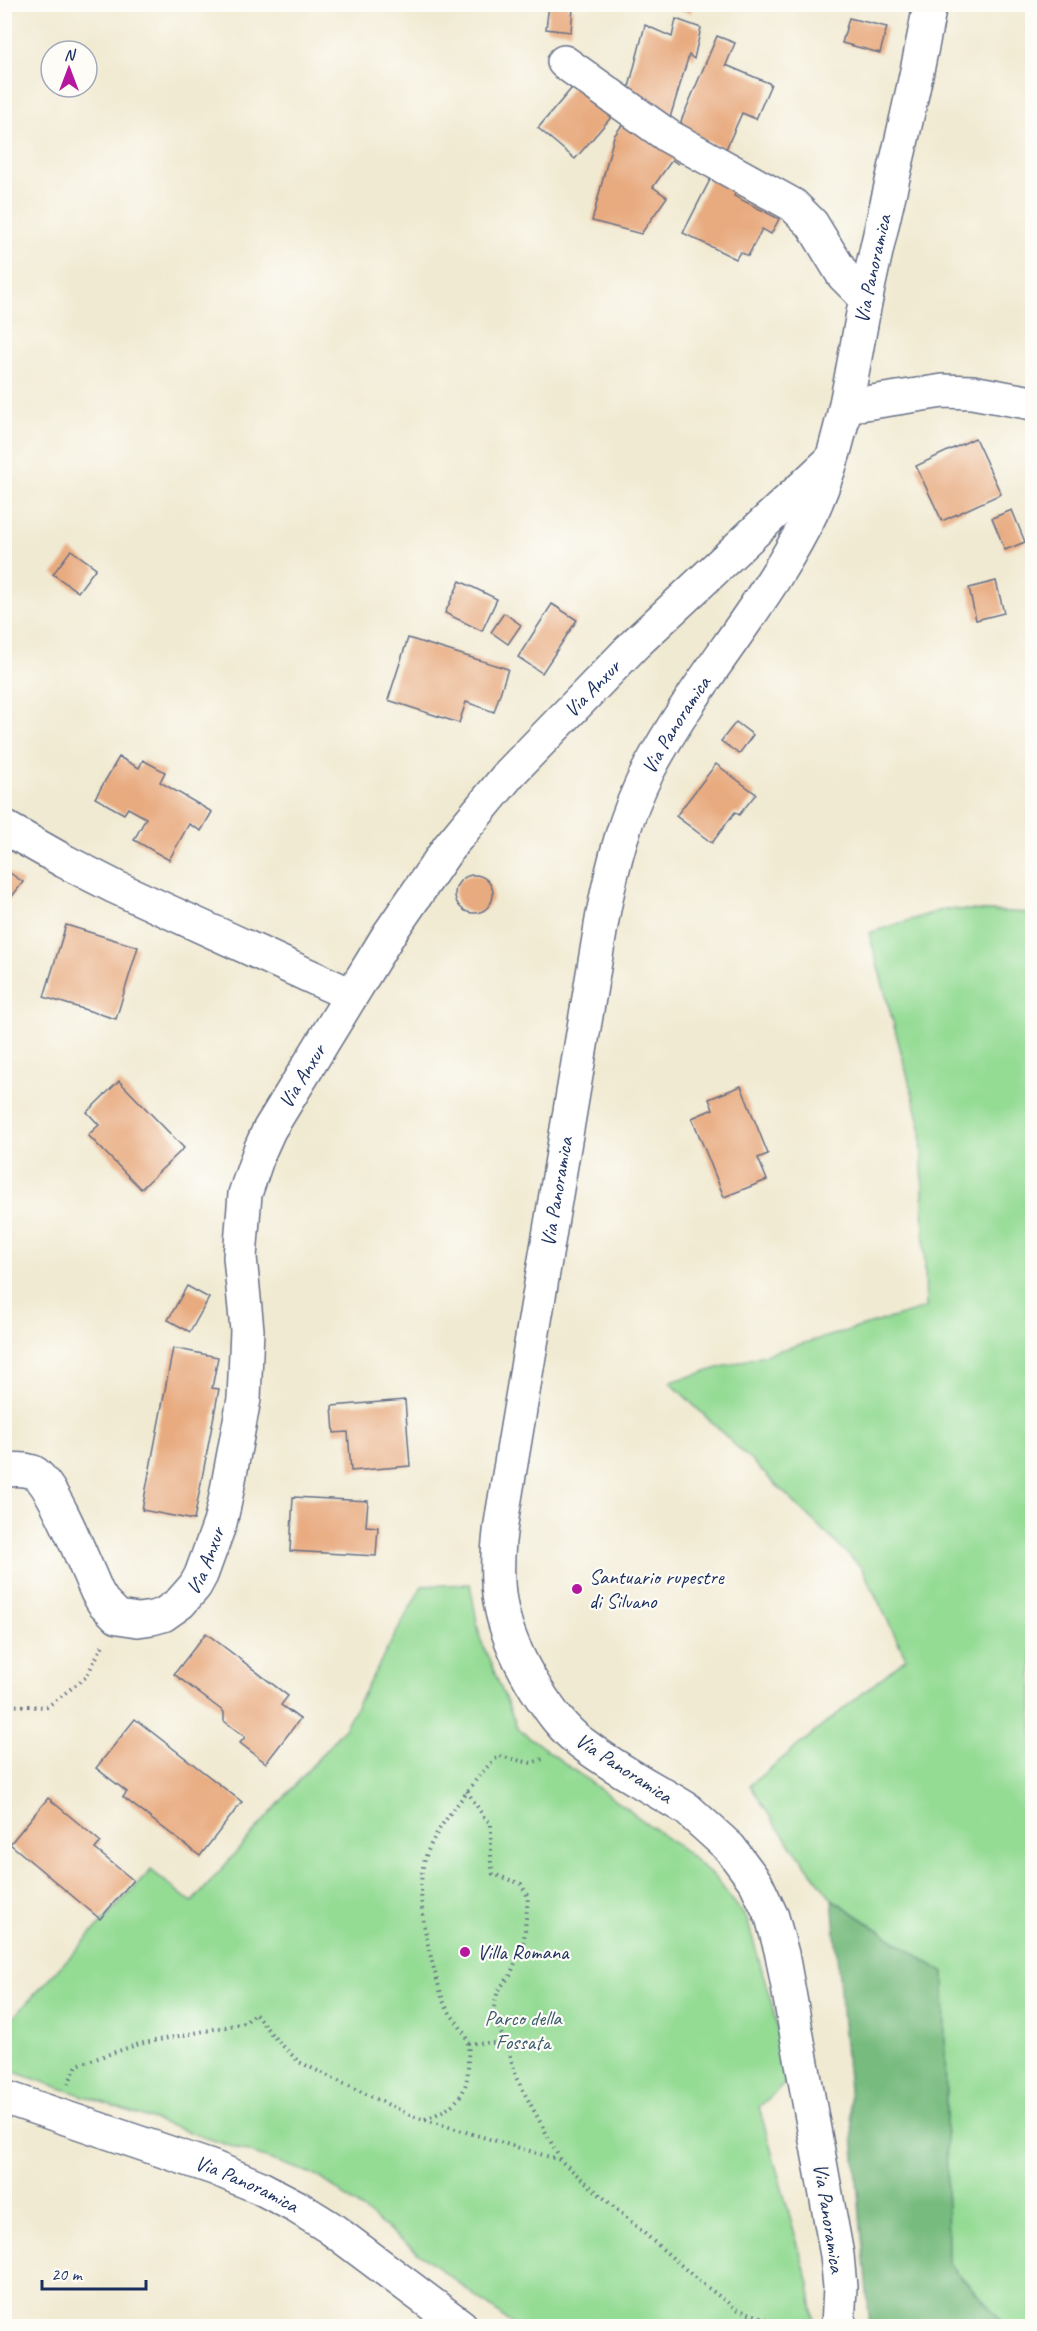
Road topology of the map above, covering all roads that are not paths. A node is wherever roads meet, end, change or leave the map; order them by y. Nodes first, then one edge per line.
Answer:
1 (930, 4) edge
2 (564, 62) dead end
3 (866, 297) junction
4 (1032, 403) edge
5 (846, 406) junction
6 (833, 458) junction
7 (4, 827) edge
8 (351, 995) junction
9 (4, 1471) edge
10 (4, 2097) edge
11 (839, 2323) edge
12 (461, 2326) edge

1 - 3 street, Via Panoramica
2 - 3 street
3 - 5 street, Via Panoramica
4 - 5 street
5 - 6 street, Via Panoramica
6 - 8 street, Via Anxur
6 - 11 street, Via Panoramica
7 - 8 street
8 - 9 street, Via Anxur
10 - 12 street, Via Panoramica

